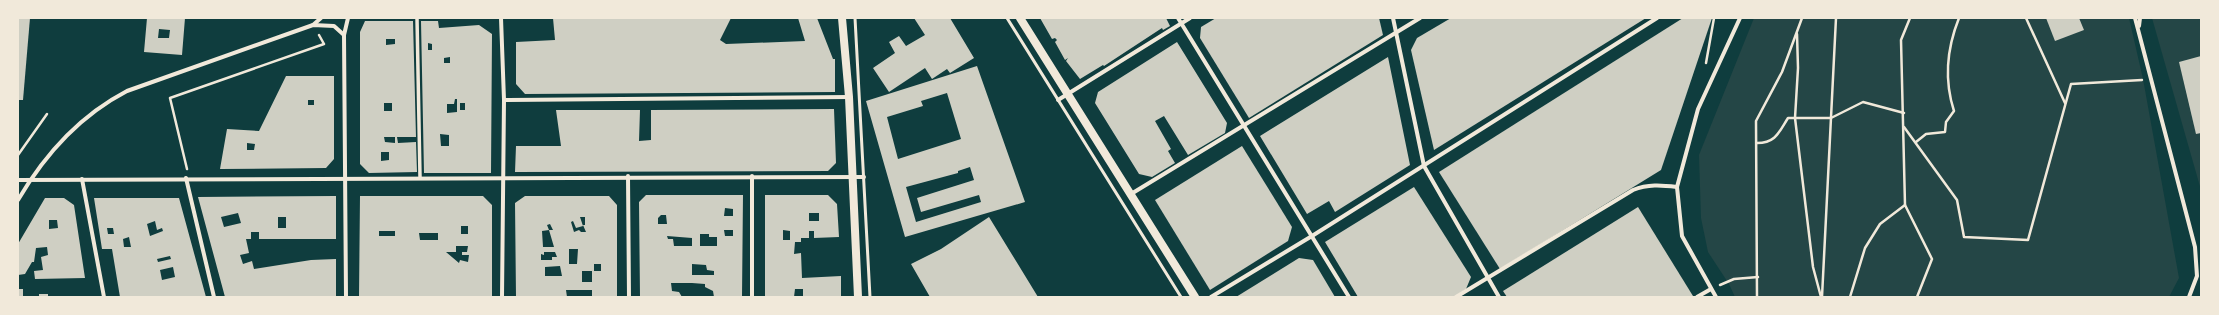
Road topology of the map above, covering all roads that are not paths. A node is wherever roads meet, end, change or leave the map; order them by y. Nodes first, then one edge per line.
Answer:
1 (321, 18) edge
2 (348, 18) edge
3 (417, 18) edge
4 (501, 18) edge
5 (842, 18) edge
6 (855, 18) edge
7 (1007, 18) edge
8 (1020, 18) edge
9 (1178, 18) edge
10 (1190, 18) edge
11 (1393, 18) edge
12 (1420, 18) edge
13 (1657, 18) edge
14 (1740, 18) edge
15 (2135, 18) edge
16 (2140, 18) edge
17 (1182, 23) junction
18 (313, 25) junction
19 (2139, 26) junction
20 (1396, 33) junction
21 (344, 35) junction
22 (1068, 95) junction
23 (848, 97) junction
24 (504, 100) junction
25 (1058, 100) junction
26 (1244, 125) junction
27 (1424, 166) junction
28 (628, 176) junction
29 (752, 176) junction
30 (502, 177) junction
31 (852, 177) junction
32 (864, 177) junction
33 (186, 178) junction
34 (345, 178) junction
35 (420, 178) junction
36 (82, 179) junction
37 (18, 180) edge
38 (30, 180) junction
39 (1677, 187) junction
40 (1131, 194) junction
41 (18, 200) edge
42 (1312, 236) junction
43 (1487, 278) junction
44 (1711, 289) junction
45 (104, 297) edge
46 (214, 297) edge
47 (346, 297) edge
48 (502, 297) edge
49 (629, 297) edge
50 (752, 297) edge
51 (858, 297) edge
52 (870, 297) edge
53 (1181, 297) edge
54 (1195, 297) edge
55 (1211, 297) edge
56 (1349, 297) edge
57 (1456, 297) edge
58 (1499, 297) edge
59 (1697, 297) edge
60 (1716, 297) edge
61 (2189, 297) edge

1 - 18 street
2 - 21 street
3 - 35 street
4 - 24 street
5 - 23 main road
6 - 32 lane
7 - 25 lane
8 - 22 main road
9 - 17 street
10 - 17 street
11 - 20 street
12 - 20 street
13 - 27 street
14 - 39 street
15 - 19 street
16 - 19 street
17 - 22 street
17 - 26 street
18 - 21 street
18 - 38 street
19 - 61 street
20 - 26 street
20 - 27 street
21 - 34 street
22 - 25 street
22 - 40 main road
23 - 24 street
23 - 31 main road
24 - 30 street
25 - 53 lane
26 - 40 street
26 - 42 street
27 - 42 street
27 - 43 street
28 - 29 street
28 - 30 street
28 - 49 street
29 - 31 street
29 - 50 street
30 - 35 street
30 - 48 street
31 - 32 street
31 - 51 main road
32 - 52 lane
33 - 34 street
33 - 36 street
33 - 46 street
34 - 35 street
34 - 47 street
36 - 38 street
36 - 45 street
37 - 38 street
38 - 41 street
39 - 43 street
39 - 44 street
40 - 54 main road
42 - 55 street
42 - 56 street
43 - 57 street
43 - 58 street
44 - 59 street
44 - 60 street

